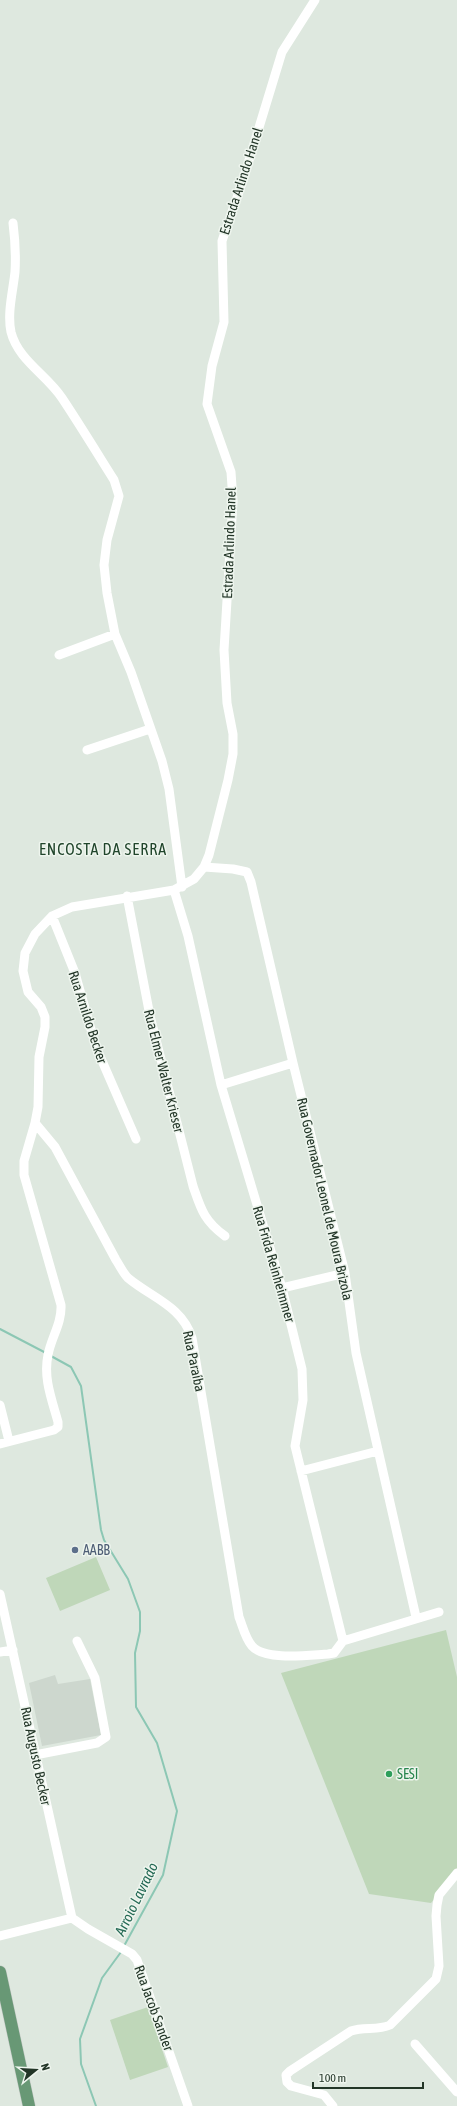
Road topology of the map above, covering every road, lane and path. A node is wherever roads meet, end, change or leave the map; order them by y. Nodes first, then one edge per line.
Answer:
1 (315, 0) edge
2 (14, 223) dead end
3 (115, 634) junction
4 (59, 655) dead end
5 (150, 729) junction
6 (87, 750) dead end
7 (204, 867) junction
8 (178, 888) junction
9 (127, 896) junction
10 (52, 916) junction
11 (293, 1063) junction
12 (221, 1085) junction
13 (35, 1123) junction
14 (136, 1139) dead end
15 (224, 1236) dead end
16 (345, 1272) junction
17 (282, 1288) junction
18 (0, 1405) edge
19 (5, 1442) edge
20 (378, 1451) junction
21 (300, 1471) junction
22 (0, 1594) edge
23 (439, 1612) dead end
24 (416, 1617) junction
25 (343, 1641) junction
26 (77, 1642) dead end
27 (13, 1650) junction
28 (0, 1652) edge
29 (35, 1755) junction
30 (457, 1873) edge
31 (72, 1918) junction
32 (0, 1936) edge
33 (0, 1972) edge
34 (415, 2044) dead end
35 (457, 2092) edge
36 (29, 2106) edge
37 (188, 2106) edge
38 (334, 2106) edge

1 - 7 street, Estrada Arlindo Hanel
2 - 3 street, Rua Frida Reinheimmer
3 - 4 street
3 - 5 street, Rua Frida Reinheimmer
5 - 6 street
5 - 8 street, Rua Frida Reinheimmer
7 - 8 street
7 - 11 street, Rua Governador Leonel de Moura Brizola
8 - 9 street
8 - 12 street, Rua Frida Reinheimmer
9 - 10 street
9 - 15 street, Rua Elmer Walter Krieser
10 - 13 street
10 - 14 street, Rua Arnildo Becker
11 - 12 street
11 - 16 street, Rua Governador Leonel de Moura Brizola
12 - 17 street, Rua Frida Reinheimmer
13 - 19 street
13 - 25 street, Rua Paraíba
16 - 17 street
16 - 20 street, Rua Governador Leonel de Moura Brizola
17 - 21 street, Rua Frida Reinheimmer
18 - 19 street
20 - 21 street
20 - 24 street, Rua Governador Leonel de Moura Brizola
21 - 25 street, Rua Frida Reinheimmer
22 - 27 street, Rua Augusto Becker
23 - 24 street
24 - 25 street
26 - 29 street
27 - 28 street
27 - 29 street, Rua Augusto Becker
29 - 31 street, Rua Augusto Becker
30 - 38 street
31 - 32 street
31 - 37 street, Rua Jacob Sander
33 - 36 main road
34 - 35 street

